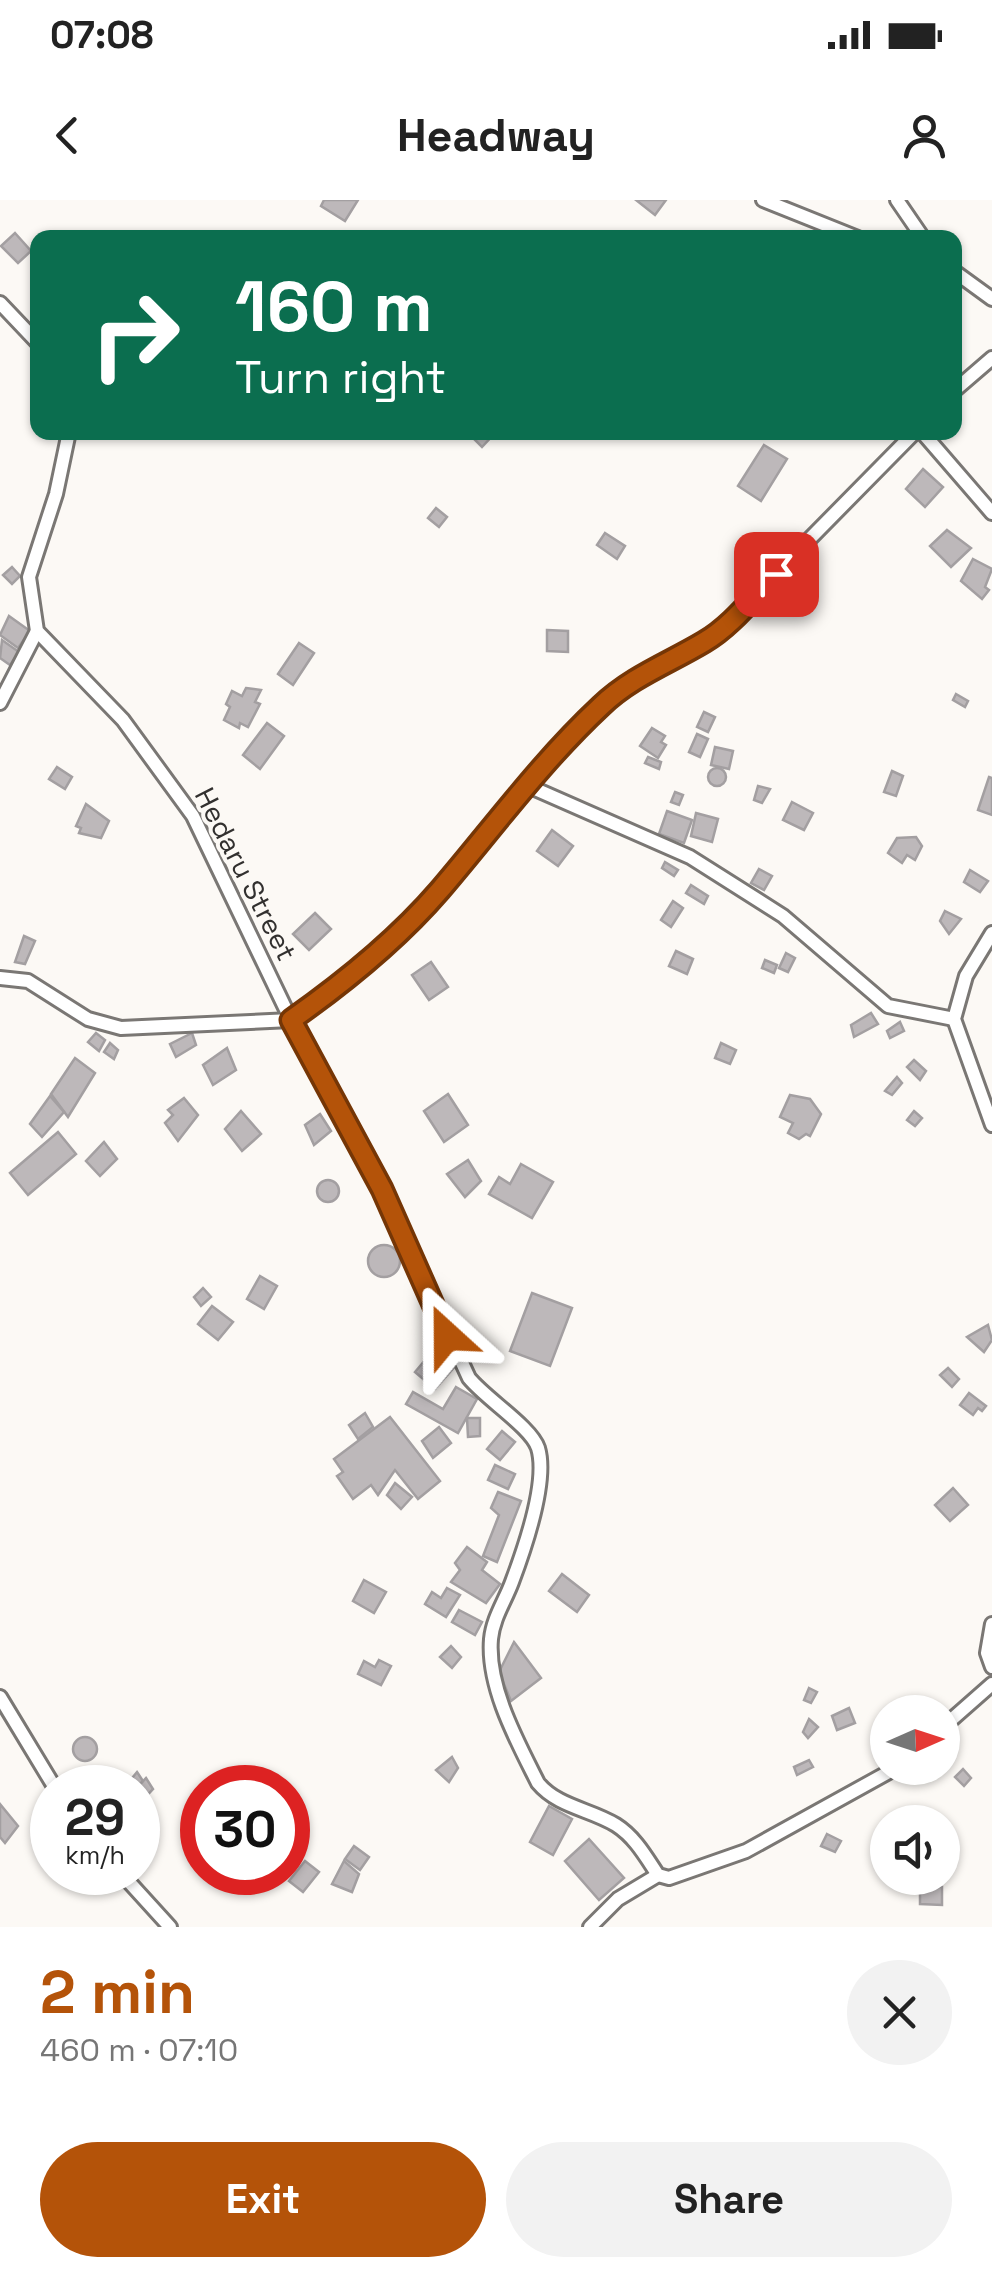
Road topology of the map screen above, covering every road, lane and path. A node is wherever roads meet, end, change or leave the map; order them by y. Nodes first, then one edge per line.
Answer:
1 (762, 200) edge
2 (897, 200) edge
3 (838, 230) edge
4 (918, 230) edge
5 (962, 277) edge
6 (992, 299) edge
7 (0, 303) edge
8 (30, 335) edge
9 (992, 358) edge
10 (962, 384) edge
11 (68, 440) edge
12 (911, 440) edge
13 (926, 440) edge
14 (992, 513) edge
15 (37, 631) junction
16 (0, 703) edge
17 (526, 785) junction
18 (992, 933) edge
19 (988, 951) edge
20 (0, 978) edge
21 (954, 1018) junction
22 (291, 1020) junction
23 (992, 1124) edge
24 (992, 1624) edge
25 (992, 1667) edge
26 (992, 1684) edge
27 (0, 1697) edge
28 (960, 1712) edge
29 (41, 1765) edge
30 (870, 1782) edge
31 (658, 1876) junction
32 (141, 1895) edge
33 (170, 1927) edge
34 (590, 1927) edge

1 - 3 street
2 - 4 street
5 - 6 street
7 - 8 street
9 - 10 street
11 - 15 street
12 - 17 street
13 - 14 street
15 - 16 street
15 - 22 street, Hedaru Street
17 - 21 street
17 - 22 street
18 - 19 street
19 - 21 street
20 - 22 street
21 - 23 street
22 - 31 street, Hedaru Street
24 - 25 street
26 - 28 street
27 - 29 street
30 - 31 street
31 - 34 street
32 - 33 street

